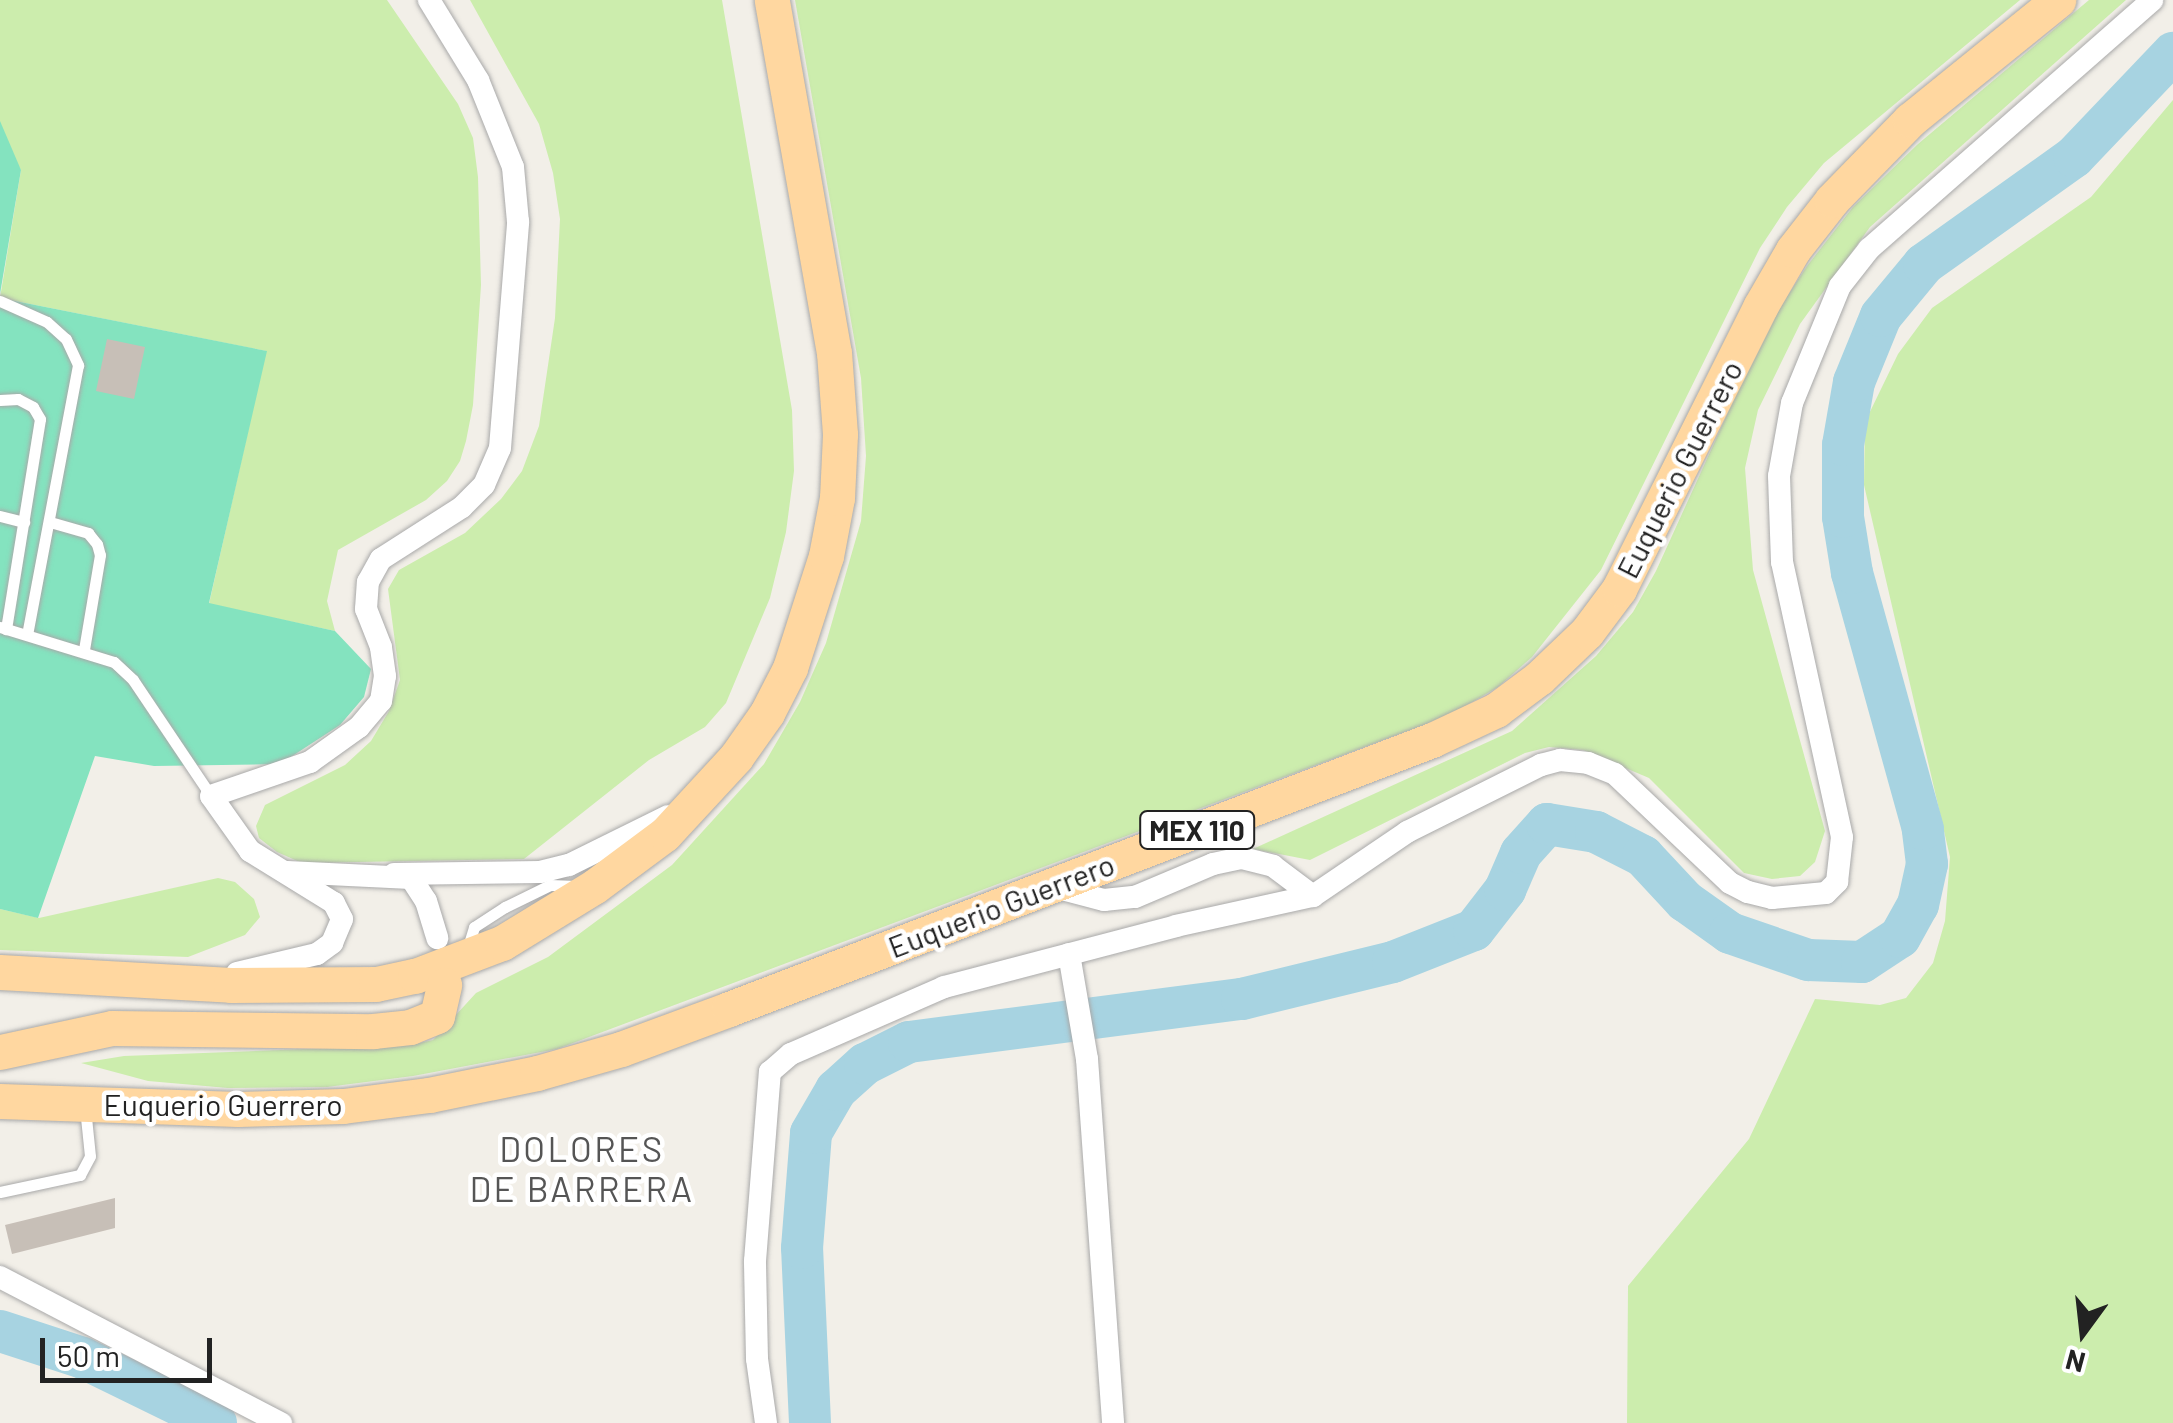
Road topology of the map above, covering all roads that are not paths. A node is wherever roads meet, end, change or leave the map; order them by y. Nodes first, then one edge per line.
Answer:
1 (429, 0) edge
2 (772, 0) edge
3 (2058, 0) edge
4 (2152, 0) edge
5 (0, 301) edge
6 (0, 400) edge
7 (0, 516) edge
8 (24, 522) junction
9 (50, 522) junction
10 (3, 628) edge
11 (27, 634) junction
12 (84, 650) junction
13 (210, 796) junction
14 (698, 801) junction
15 (287, 872) junction
16 (394, 874) junction
17 (1051, 886) junction
18 (1313, 896) junction
19 (1069, 954) junction
20 (448, 960) junction
21 (0, 972) edge
22 (200, 982) junction
23 (0, 1052) edge
24 (0, 1101) edge
25 (84, 1104) junction
26 (0, 1192) edge
27 (0, 1277) edge
28 (281, 1423) edge
29 (766, 1423) edge
30 (1113, 1423) edge

1 - 13 street
2 - 14 main road
3 - 17 main road, Euquerio Guerrero / MEX 110
4 - 18 street
5 - 9 lane
6 - 8 lane
7 - 8 lane
8 - 10 lane
9 - 11 lane
9 - 12 lane
10 - 11 lane
11 - 12 lane
12 - 13 lane
13 - 15 street
14 - 16 street
14 - 20 main road
15 - 16 street
15 - 22 street
16 - 20 street
17 - 18 street
17 - 25 main road, Euquerio Guerrero / MEX 110
18 - 19 street
19 - 29 street
19 - 30 street
20 - 22 main road
20 - 23 main road
21 - 22 main road
24 - 25 main road, Euquerio Guerrero / MEX 110
25 - 26 lane
27 - 28 street

